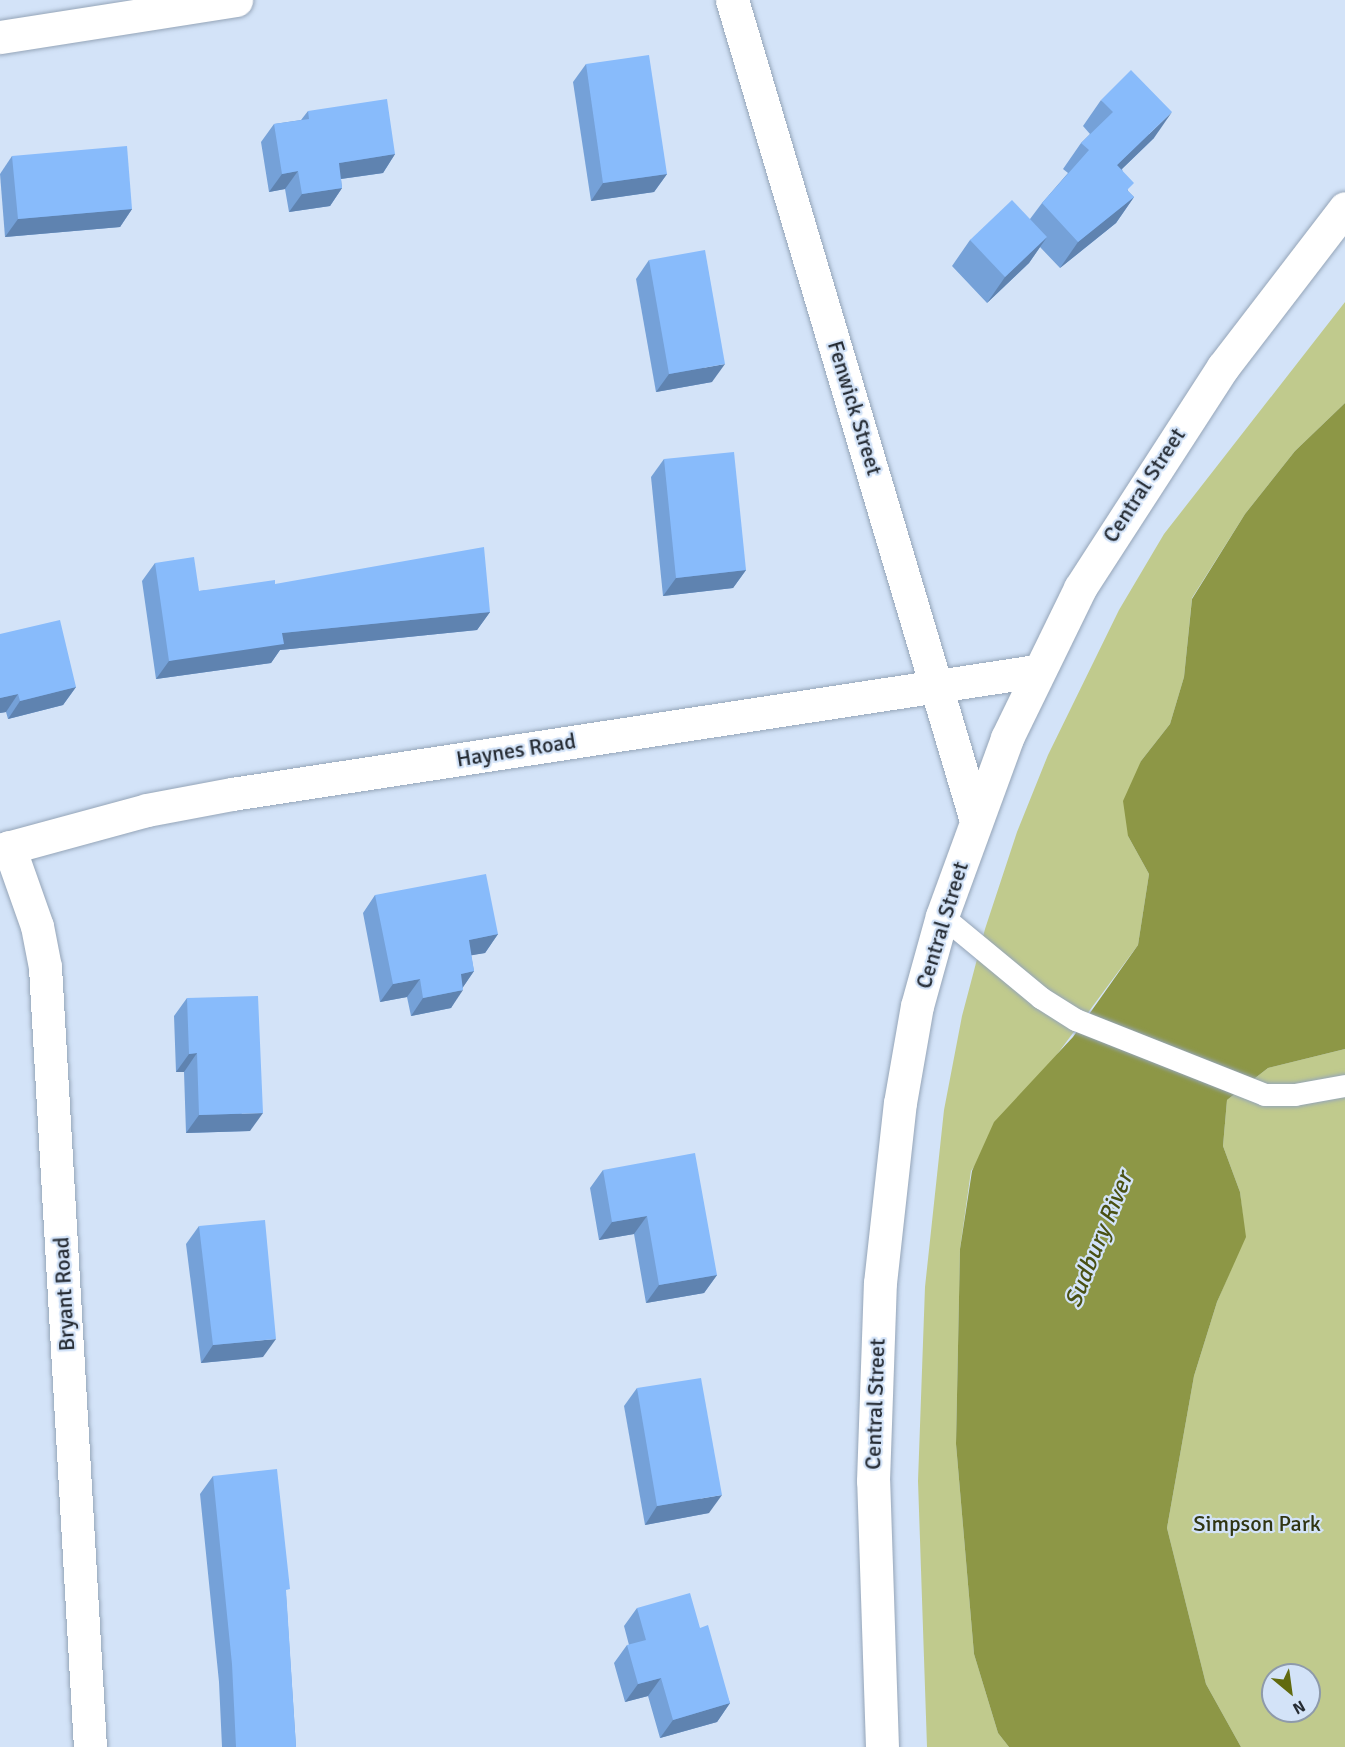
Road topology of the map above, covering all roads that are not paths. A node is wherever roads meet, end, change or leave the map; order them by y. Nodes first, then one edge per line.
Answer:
1 (237, 0) edge
2 (732, 0) edge
3 (0, 37) edge
4 (1345, 208) edge
5 (1036, 671) junction
6 (939, 686) junction
7 (975, 817) junction
8 (4, 849) edge
9 (942, 916) junction
10 (1345, 1086) edge
11 (90, 1747) edge
12 (882, 1747) edge

1 - 3 street
2 - 6 street, Fenwick Street
4 - 5 street, Central Street
5 - 6 street, Haynes Road
5 - 7 street, Central Street
6 - 7 street, Fenwick Street
6 - 8 street, Haynes Road
7 - 9 street, Central Street
8 - 11 street, Bryant Road
9 - 10 lane
9 - 12 street, Central Street

